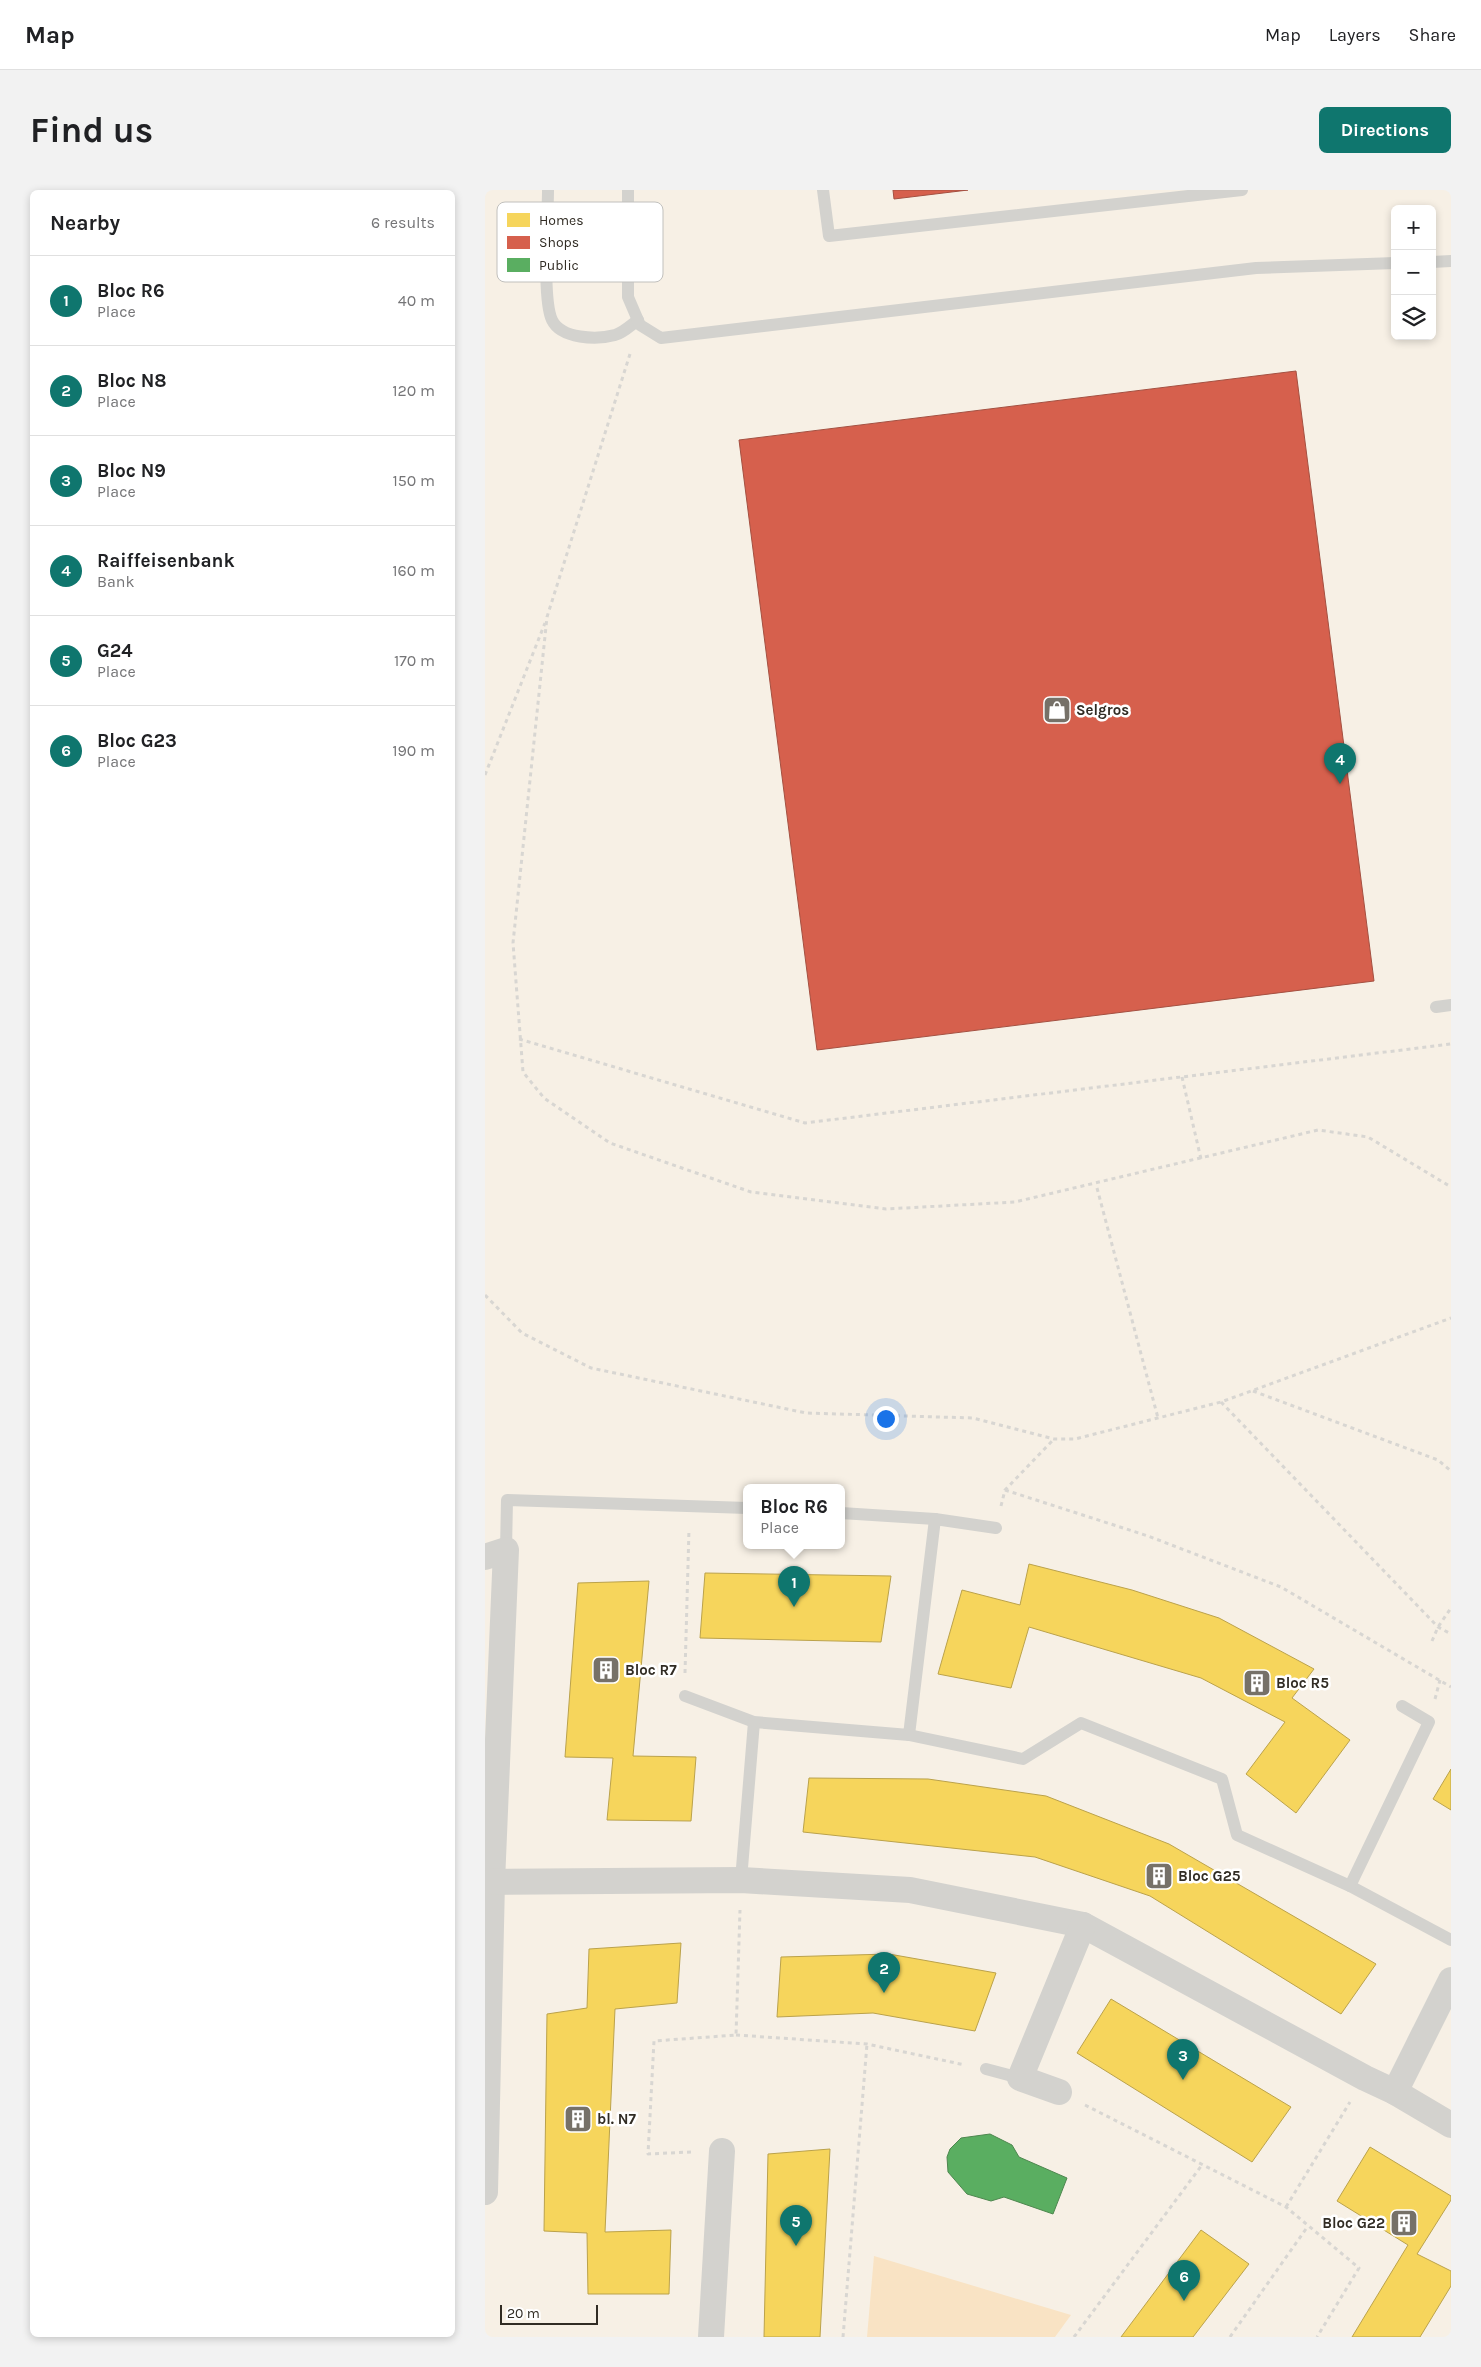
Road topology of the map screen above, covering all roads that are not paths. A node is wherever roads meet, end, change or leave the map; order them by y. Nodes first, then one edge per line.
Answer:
1 (823, 190) edge
2 (1242, 190) edge
3 (1451, 261) edge
4 (1436, 262) edge
5 (1391, 263) edge
6 (548, 282) edge
7 (628, 282) edge
8 (639, 322) junction
9 (1451, 1005) edge
10 (1436, 1007) dead end
11 (743, 1508) edge
12 (845, 1514) edge
13 (935, 1518) junction
14 (996, 1528) road end
15 (496, 1553) edge
16 (685, 1696) road end
17 (1402, 1706) dead end
18 (754, 1722) junction
19 (909, 1735) junction
20 (741, 1880) junction
21 (488, 1882) edge
22 (1350, 1886) junction
23 (1083, 1925) junction
24 (1451, 1940) edge
25 (1451, 1980) edge
26 (986, 2069) road end
27 (1020, 2078) junction
28 (1059, 2092) road end
29 (1395, 2092) junction
30 (1451, 2124) edge
31 (722, 2151) road end
32 (485, 2192) edge
33 (711, 2337) edge

1 - 2 lane
3 - 4 lane
5 - 8 lane
6 - 8 lane
7 - 8 lane
9 - 10 lane
11 - 15 lane
12 - 13 lane
13 - 14 lane
13 - 19 lane
15 - 21 street
16 - 18 lane
17 - 22 lane
18 - 19 lane
18 - 20 lane
19 - 22 lane
20 - 21 street
20 - 23 street
21 - 32 street
22 - 24 lane
23 - 27 street
23 - 29 street
25 - 29 street
26 - 27 lane
27 - 28 street
29 - 30 street
31 - 33 street

